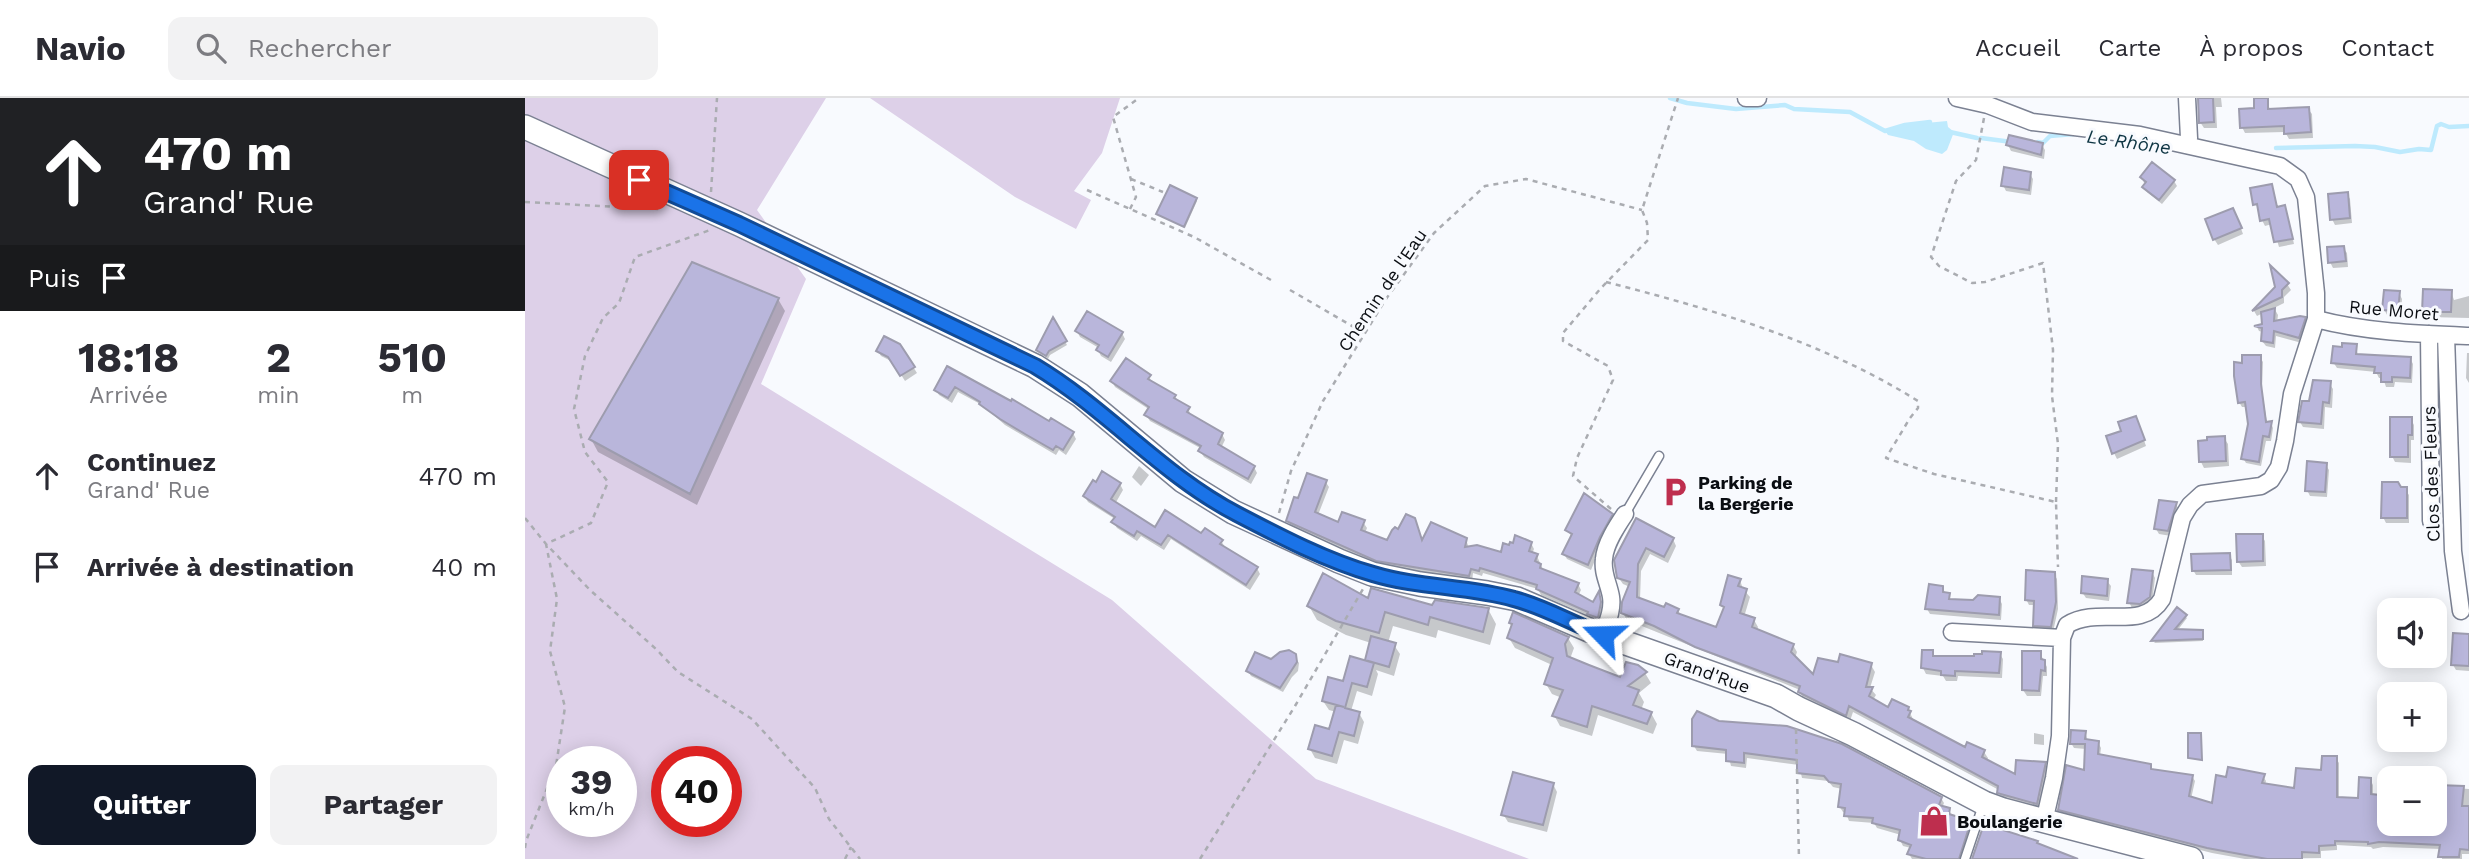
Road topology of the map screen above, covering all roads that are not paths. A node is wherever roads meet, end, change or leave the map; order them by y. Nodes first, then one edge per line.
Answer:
1 (1746, 98) edge
2 (1758, 98) edge
3 (1957, 98) edge
4 (2187, 98) edge
5 (525, 127) edge
6 (2187, 145) junction
7 (2316, 319) junction
8 (2429, 334) junction
9 (2446, 335) junction
10 (2469, 336) edge
11 (1660, 456) dead end
12 (1624, 516) joint
13 (2431, 521) dead end
14 (2461, 611) dead end
15 (1952, 632) dead end
16 (1603, 635) junction
17 (2062, 638) junction
18 (1984, 803) junction
19 (2044, 822) junction
20 (1965, 859) edge
21 (2191, 859) edge

1 - 2 street
3 - 6 street
4 - 6 street
5 - 16 street, Grand'Rue
6 - 7 street
7 - 8 street, Rue Moret
7 - 17 street
8 - 9 street, Rue Moret
8 - 13 street
9 - 10 street, Rue Moret
9 - 14 street, Clos des Fleurs
11 - 12 lane
12 - 16 street
15 - 17 street
16 - 18 street, Grand'Rue
17 - 19 street
18 - 19 street, Grand'Rue
18 - 20 lane
19 - 21 street, Grand'Rue

